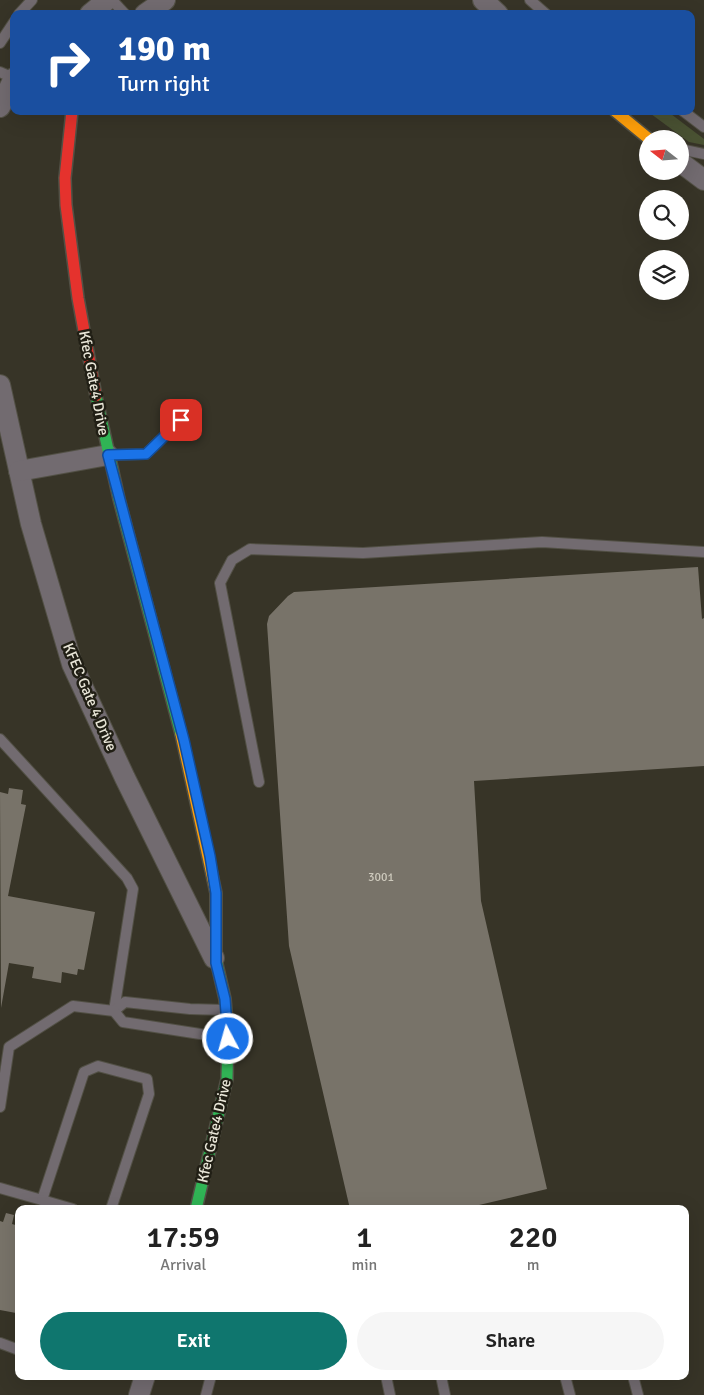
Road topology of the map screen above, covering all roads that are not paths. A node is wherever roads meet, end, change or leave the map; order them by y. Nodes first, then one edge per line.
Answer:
1 (32, 0) edge
2 (107, 0) edge
3 (112, 0) edge
4 (165, 0) edge
5 (483, 0) edge
6 (530, 0) edge
7 (23, 10) edge
8 (95, 10) edge
9 (121, 10) edge
10 (151, 10) edge
11 (494, 10) edge
12 (541, 10) edge
13 (10, 28) edge
14 (0, 42) edge
15 (10, 86) edge
16 (0, 107) edge
17 (72, 115) edge
18 (620, 115) edge
19 (688, 115) edge
20 (704, 127) edge
21 (639, 131) edge
22 (689, 151) edge
23 (704, 154) edge
24 (689, 169) edge
25 (704, 180) edge
26 (0, 385) edge
27 (181, 420) dead end
28 (108, 455) junction
29 (19, 471) junction
30 (704, 552) edge
31 (0, 739) edge
32 (4, 747) edge
33 (260, 782) dead end
34 (216, 963) junction
35 (225, 1010) junction
36 (114, 1011) junction
37 (228, 1039) junction
38 (5, 1046) edge
39 (2, 1073) edge
40 (0, 1107) edge
41 (0, 1188) edge
42 (42, 1200) junction
43 (59, 1205) edge
44 (112, 1205) edge
45 (197, 1205) edge
46 (0, 1344) edge
47 (15, 1349) edge
48 (143, 1380) edge
49 (210, 1380) edge
50 (387, 1380) edge
51 (442, 1380) edge
52 (566, 1380) edge
53 (634, 1380) edge
54 (139, 1395) edge
55 (206, 1395) edge
56 (390, 1395) edge
57 (445, 1395) edge
58 (570, 1395) edge
59 (638, 1395) edge

1 - 7 lane
2 - 8 street
3 - 9 lane
4 - 10 street
5 - 11 street
6 - 12 lane
13 - 14 lane
15 - 16 street
17 - 28 street, Kfec Gate4 Drive
18 - 21 street
19 - 20 lane
22 - 23 lane
24 - 25 street
26 - 29 street, KFEC Gate 4 Drive
27 - 28 lane
28 - 29 street
28 - 34 street, Kfec Gate4 Drive
29 - 34 street, KFEC Gate 4 Drive
30 - 33 lane
31 - 32 lane
32 - 36 lane
34 - 35 street, Kfec Gate4 Drive
35 - 36 lane
35 - 37 street, Kfec Gate4 Drive
36 - 37 lane
36 - 38 lane
37 - 45 street, Kfec Gate4 Drive
38 - 39 lane
39 - 40 lane
41 - 42 lane
42 - 43 lane
42 - 44 lane
46 - 47 lane
48 - 54 street
49 - 55 lane
50 - 56 lane
51 - 57 lane
52 - 58 lane
53 - 59 lane

